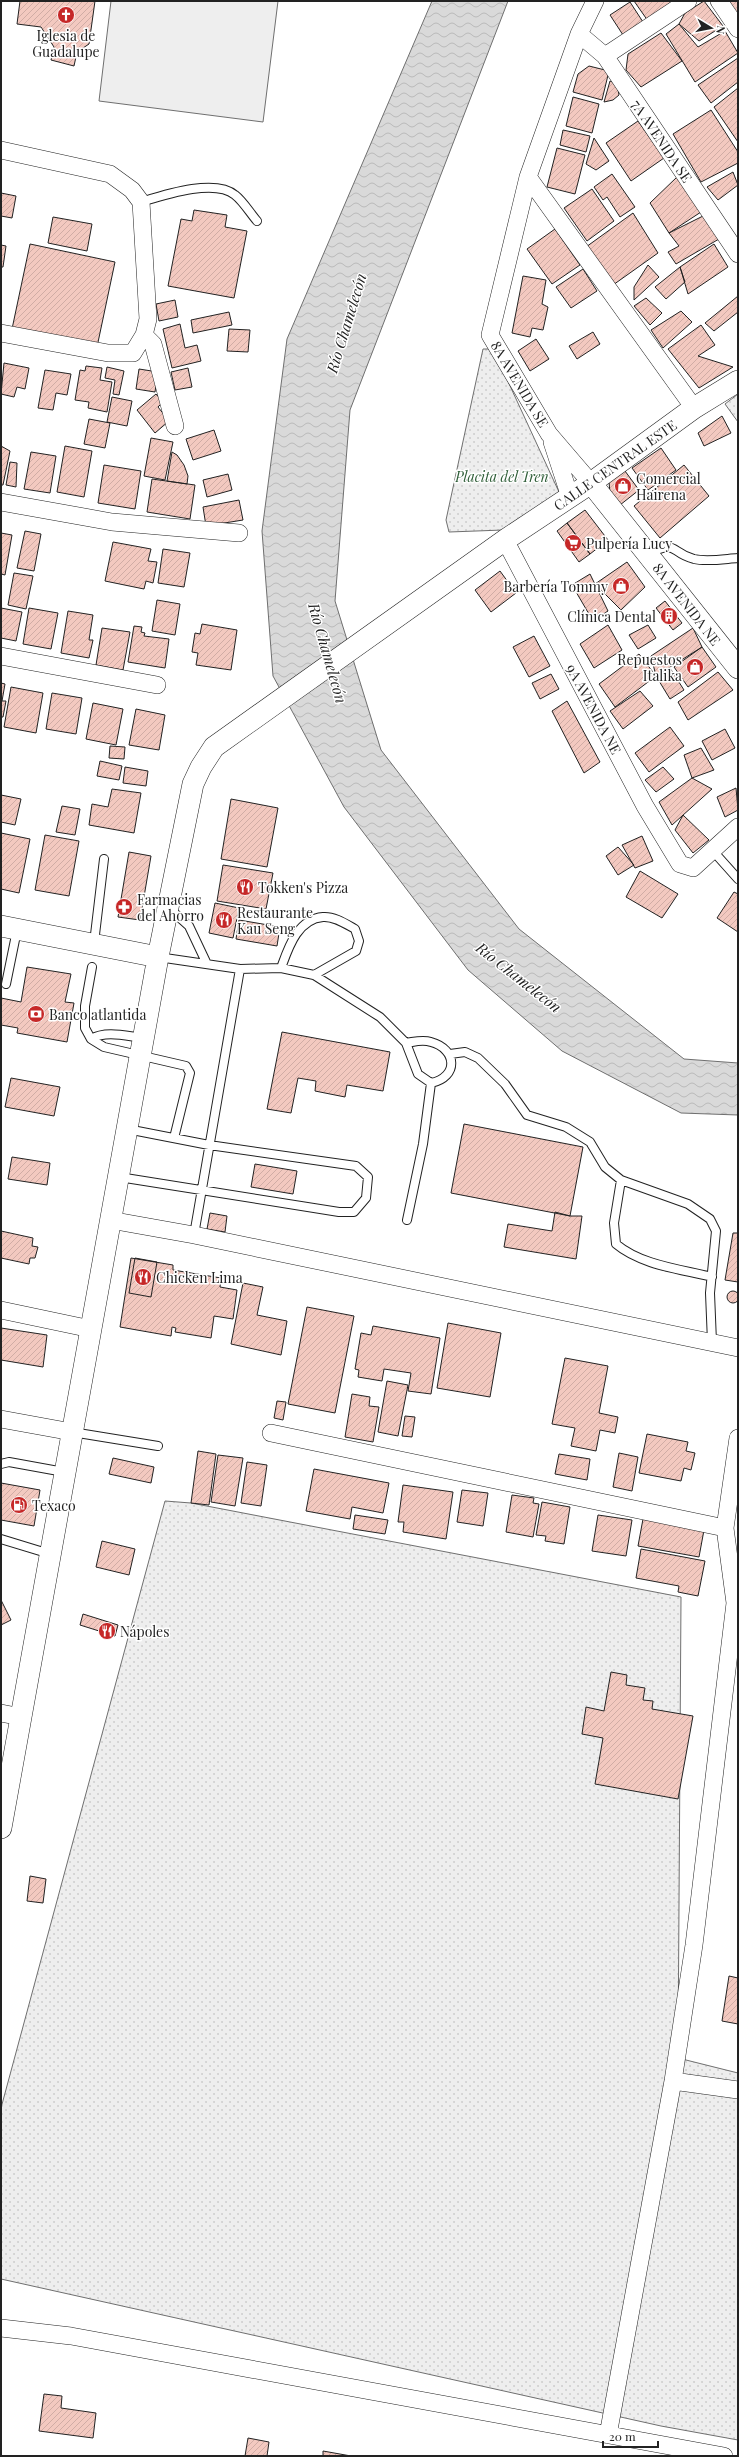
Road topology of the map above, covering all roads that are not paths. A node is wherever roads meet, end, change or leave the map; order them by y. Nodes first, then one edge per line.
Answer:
1 (595, 1) edge
2 (688, 1) edge
3 (719, 1) edge
4 (738, 29) edge
5 (579, 34) junction
6 (605, 56) junction
7 (1, 150) edge
8 (528, 177) junction
9 (141, 202) junction
10 (257, 221) dead end
11 (738, 254) edge
12 (1, 333) edge
13 (144, 335) junction
14 (735, 387) edge
15 (694, 408) junction
16 (175, 426) dead end
17 (549, 434) junction
18 (591, 483) junction
19 (570, 497) junction
20 (1, 502) edge
21 (239, 533) dead end
22 (499, 544) junction
23 (647, 553) junction
24 (738, 558) edge
25 (1, 656) edge
26 (738, 668) edge
27 (157, 685) dead end
28 (738, 827) edge
29 (713, 851) junction
30 (104, 859) dead end
31 (738, 879) edge
32 (168, 907) junction
33 (9, 928) edge
34 (94, 944) junction
35 (158, 957) junction
36 (206, 962) junction
37 (92, 967) dead end
38 (281, 968) junction
39 (240, 969) junction
40 (314, 976) junction
41 (6, 984) dead end
42 (91, 1039) junction
43 (406, 1043) junction
44 (142, 1047) junction
45 (450, 1054) junction
46 (431, 1083) junction
47 (127, 1129) junction
48 (174, 1138) junction
49 (209, 1145) junction
50 (118, 1177) junction
51 (621, 1180) junction
52 (202, 1190) junction
53 (110, 1220) junction
54 (407, 1220) dead end
55 (194, 1235) junction
56 (712, 1277) junction
57 (1, 1310) edge
58 (91, 1329) junction
59 (712, 1342) junction
60 (738, 1348) edge
61 (1, 1419) edge
62 (72, 1432) junction
63 (270, 1433) dead end
64 (738, 1438) edge
65 (158, 1446) dead end
66 (1, 1464) edge
67 (65, 1472) junction
68 (725, 1528) junction
69 (1, 1539) edge
70 (50, 1554) junction
71 (737, 1604) edge
72 (11, 1715) edge
73 (8, 1754) edge
74 (4, 1793) edge
75 (1, 1828) edge
76 (673, 2080) junction
77 (738, 2090) edge
78 (1, 2328) edge
79 (608, 2435) junction
80 (724, 2456) edge

1 - 5 street
2 - 6 street
3 - 4 street
5 - 6 street, 7A AVENIDA SE
5 - 8 street
6 - 11 street, 7A AVENIDA SE
7 - 9 street
8 - 15 street
8 - 17 street, 8A AVENIDA SE
9 - 10 lane
9 - 13 street
12 - 13 street
13 - 16 street
14 - 15 street, CALLE CENTRAL ESTE
15 - 18 street, CALLE CENTRAL ESTE
17 - 18 street, 8A AVENIDA SE
17 - 19 street, 8A AVENIDA SE
18 - 19 street, CALLE CENTRAL ESTE
18 - 23 street, 8A AVENIDA NE
19 - 22 street, CALLE CENTRAL ESTE
20 - 21 street
22 - 29 street, 9A AVENIDA NE
22 - 32 street, CALLE CENTRAL ESTE
23 - 24 lane
23 - 26 street, 8A AVENIDA NE
25 - 27 street
28 - 29 street
29 - 31 lane
30 - 34 lane
32 - 35 street, CALLE CENTRAL ESTE
32 - 36 lane
33 - 34 street
33 - 41 lane
34 - 35 street
35 - 36 lane
35 - 44 street, CALLE CENTRAL ESTE
36 - 39 lane
37 - 42 lane
38 - 39 lane
38 - 40 lane
38 - 40 lane
39 - 49 lane
40 - 43 lane
42 - 44 lane
42 - 44 lane
43 - 45 lane
43 - 46 lane
44 - 47 street, CALLE CENTRAL ESTE
44 - 48 lane
45 - 46 lane
45 - 51 lane
46 - 54 lane
47 - 48 lane
47 - 50 street, CALLE CENTRAL ESTE
48 - 49 lane
49 - 52 lane
49 - 52 lane
50 - 52 lane
50 - 53 street, CALLE CENTRAL ESTE
51 - 56 lane
51 - 56 lane
52 - 55 lane
53 - 55 street
53 - 58 street, CALLE CENTRAL ESTE
55 - 59 street
56 - 59 lane
57 - 58 street
58 - 62 street, CALLE CENTRAL ESTE
59 - 60 street
61 - 62 street
62 - 65 lane
62 - 67 street, CALLE CENTRAL ESTE
63 - 68 street
64 - 68 street
66 - 67 lane
67 - 70 street, CALLE CENTRAL ESTE
68 - 71 street
69 - 70 lane
70 - 72 street, CALLE CENTRAL ESTE
71 - 76 street
72 - 73 street, CALLE CENTRAL ESTE
73 - 74 street, CALLE CENTRAL ESTE
74 - 75 street, CALLE CENTRAL ESTE
76 - 77 street
76 - 79 street
78 - 79 street
79 - 80 street

